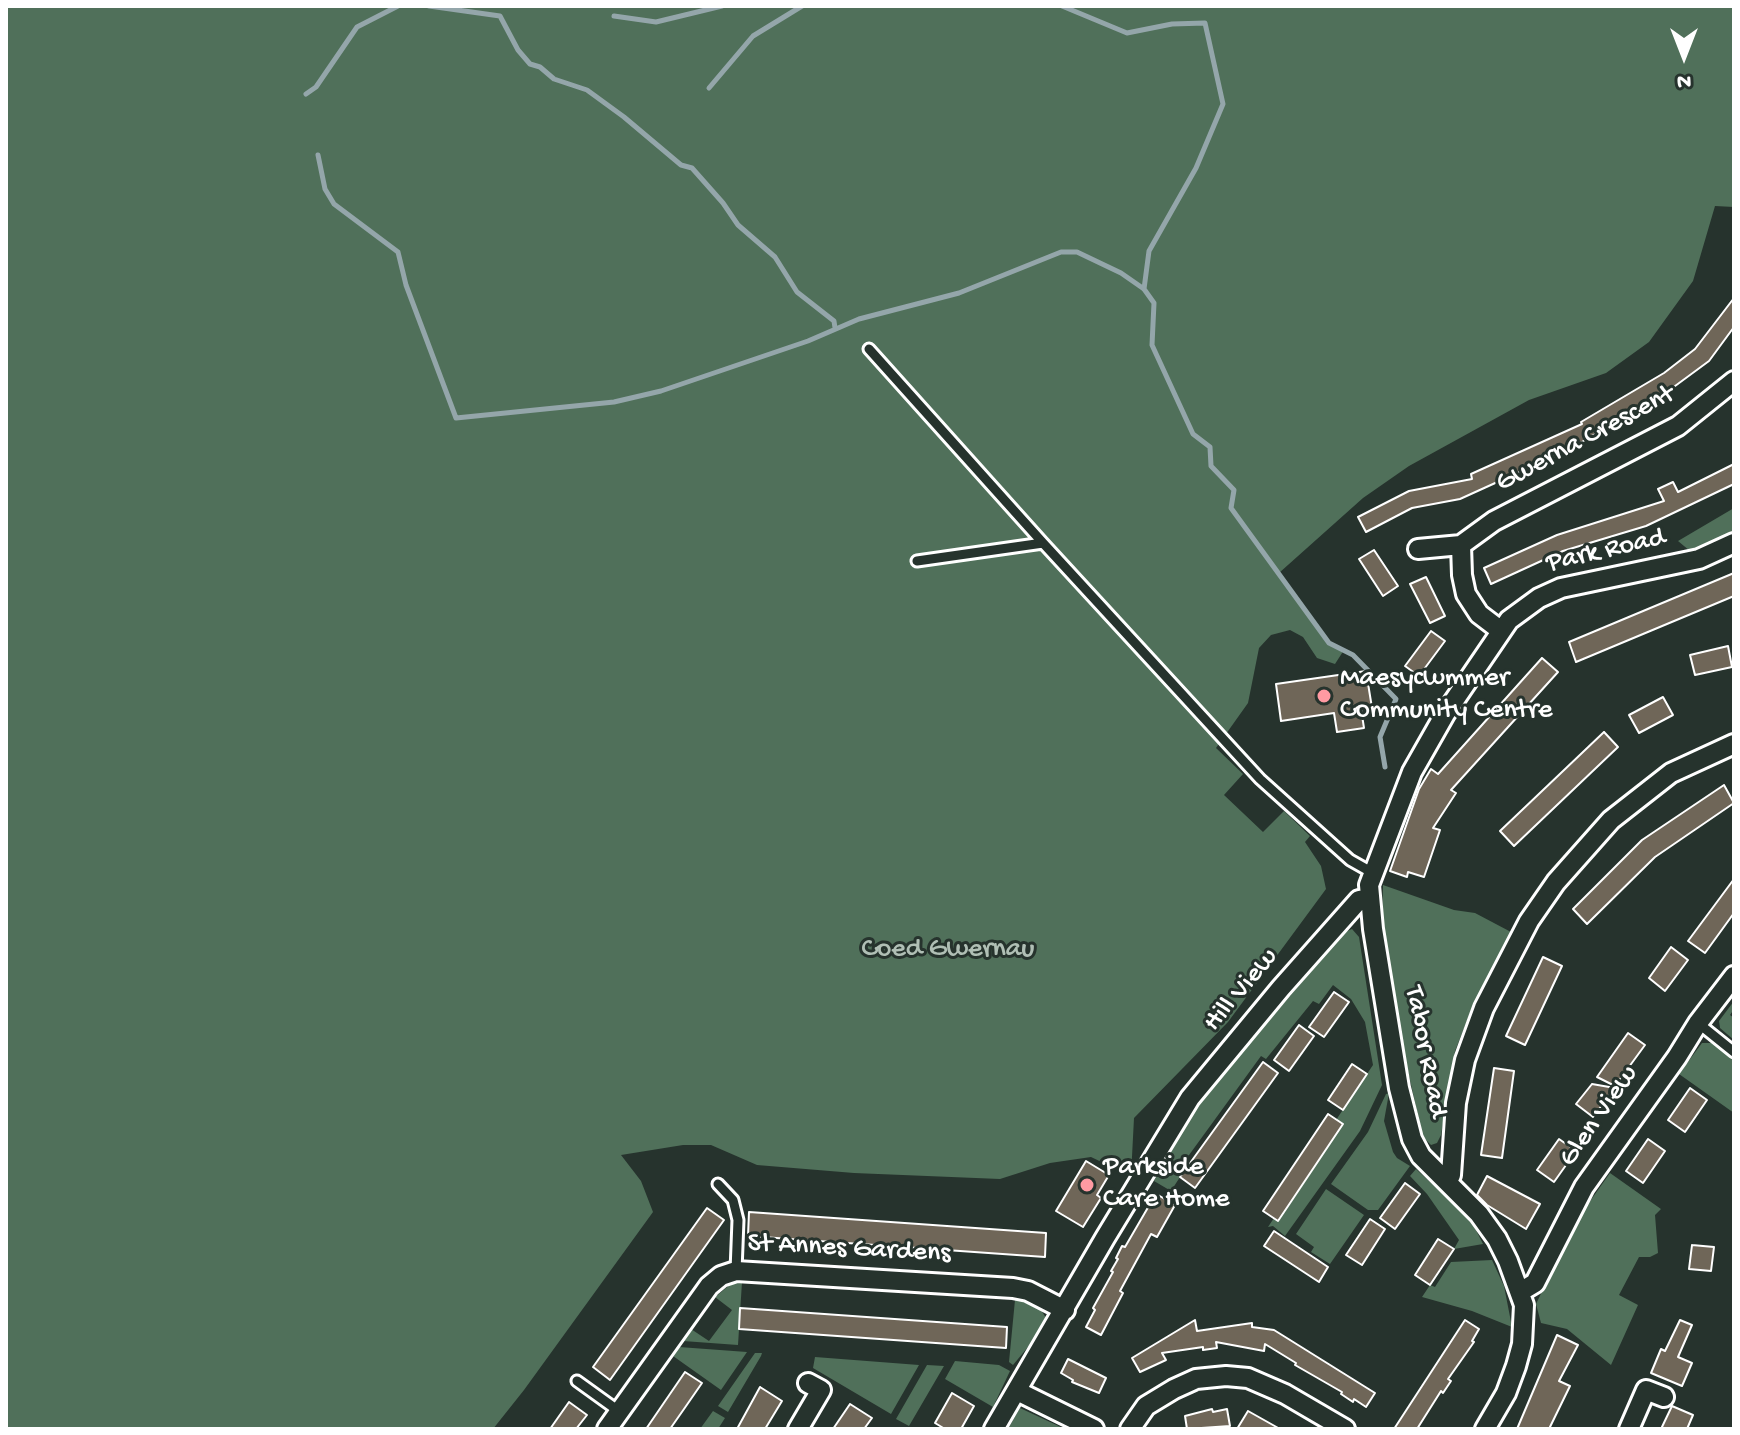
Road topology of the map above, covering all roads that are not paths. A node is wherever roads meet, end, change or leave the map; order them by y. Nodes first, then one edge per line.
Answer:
1 (869, 349) dead end
2 (1734, 381) edge
3 (1043, 543) junction
4 (1734, 543) edge
5 (1461, 545) junction
6 (1418, 549) dead end
7 (917, 561) dead end
8 (1500, 630) junction
9 (1734, 744) edge
10 (1373, 873) junction
11 (1369, 898) junction
12 (1734, 976) edge
13 (1698, 1023) junction
14 (1734, 1052) edge
15 (1448, 1181) junction
16 (718, 1184) dead end
17 (736, 1271) junction
18 (1520, 1292) junction
19 (1065, 1310) junction
20 (577, 1381) dead end
21 (808, 1383) dead end
22 (1017, 1391) junction
23 (1664, 1397) dead end
24 (620, 1412) junction
25 (607, 1429) edge
26 (798, 1429) edge
27 (994, 1429) edge
28 (1094, 1429) edge
29 (1130, 1429) edge
30 (1345, 1429) edge
31 (1485, 1429) edge
32 (1629, 1429) edge

1 - 3 lane
2 - 5 street, Gwerna Crescent
3 - 7 lane
3 - 10 lane
4 - 8 street, Park Road
5 - 6 street
5 - 8 street
8 - 10 street
9 - 15 street
10 - 11 street
11 - 15 street, Tabor Road
11 - 19 street, Hill View
12 - 13 street, Glen View
13 - 14 lane
13 - 18 street, Glen View
15 - 18 street, Tabor Road
16 - 17 lane
17 - 19 street, St Annes Gardens
17 - 24 street, St Annes Gardens
18 - 31 street, Tabor Road
19 - 22 street, Hill View
20 - 24 lane
21 - 26 street
22 - 27 street, Hill View
22 - 28 street
23 - 32 street
24 - 25 street, St Annes Gardens
29 - 30 street

